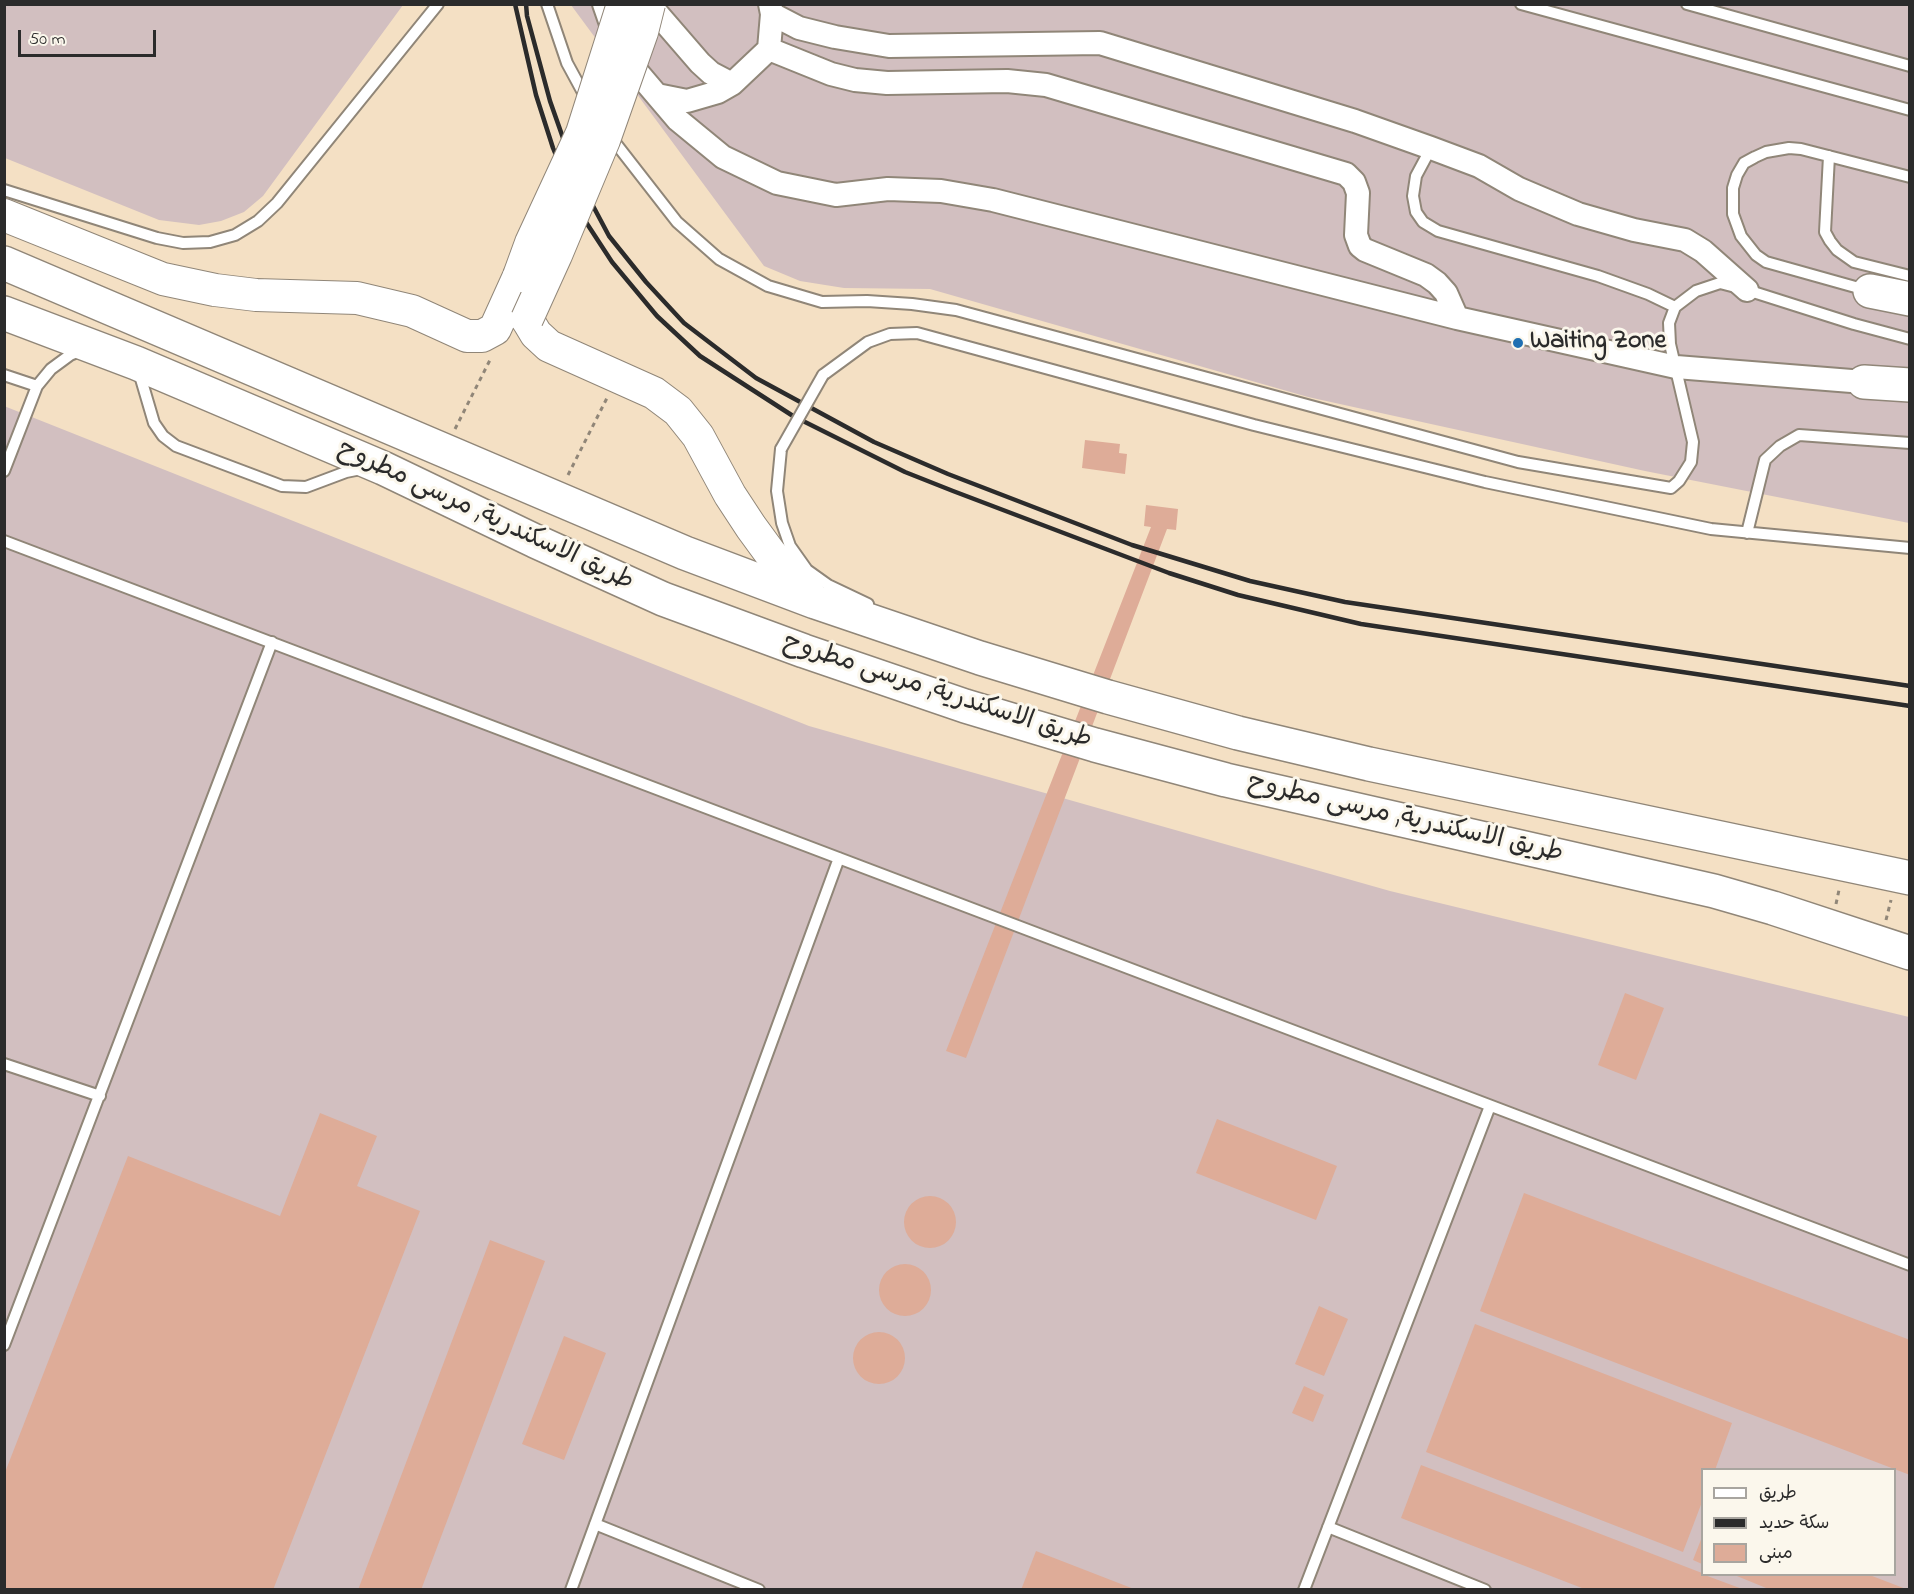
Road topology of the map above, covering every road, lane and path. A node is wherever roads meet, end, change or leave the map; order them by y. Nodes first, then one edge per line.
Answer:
1 (438, 4) edge
2 (547, 4) edge
3 (604, 4) edge
4 (623, 4) edge
5 (649, 4) edge
6 (1521, 4) edge
7 (1687, 4) edge
8 (771, 9) edge
9 (769, 49) junction
10 (1910, 66) edge
11 (732, 84) junction
12 (657, 95) junction
13 (1910, 110) edge
14 (1431, 148) junction
15 (1829, 156) junction
16 (1910, 177) edge
17 (4, 190) edge
18 (4, 215) edge
19 (544, 249) junction
20 (4, 263) edge
21 (1910, 276) edge
22 (1747, 290) junction
23 (1869, 291) joint
24 (1910, 299) edge
25 (1675, 307) junction
26 (4, 313) edge
27 (1457, 318) junction
28 (527, 319) junction
29 (495, 329) junction
30 (1910, 339) edge
31 (91, 346) junction
32 (136, 363) junction
33 (1676, 367) junction
34 (4, 375) edge
35 (1864, 381) joint
36 (1910, 385) edge
37 (37, 386) junction
38 (612, 388) junction
39 (1910, 443) edge
40 (443, 451) junction
41 (383, 468) junction
42 (4, 471) edge
43 (730, 495) junction
44 (557, 498) junction
45 (1747, 533) junction
46 (4, 541) edge
47 (1910, 548) edge
48 (815, 602) junction
49 (272, 642) junction
50 (980, 658) junction
51 (839, 858) junction
52 (1845, 864) junction
53 (1903, 876) edge
54 (1831, 928) junction
55 (1895, 949) edge
56 (4, 1064) edge
57 (100, 1096) junction
58 (1490, 1106) junction
59 (1910, 1265) edge
60 (4, 1345) edge
61 (595, 1524) junction
62 (1328, 1527) junction
63 (571, 1590) edge
64 (759, 1590) edge
65 (1304, 1590) edge
66 (1485, 1590) edge

1 - 17 lane
2 - 33 lane
3 - 12 street
4 - 19 street, bridge
5 - 11 street
5 - 19 street, bridge
6 - 13 lane
7 - 10 lane
8 - 9 street
8 - 14 street
9 - 11 street
9 - 27 street
11 - 12 street
12 - 27 street
14 - 22 street
14 - 25 lane
15 - 16 lane
15 - 21 lane
15 - 23 lane
18 - 29 street
19 - 28 street, bridge
19 - 29 street, bridge
20 - 40 main road, طريق الاسكندرية, مرسى مطروح
22 - 25 lane
22 - 30 lane
23 - 24 main road
25 - 33 lane
26 - 31 main road, طريق الاسكندرية, مرسى مطروح
27 - 33 street
28 - 38 street
28 - 43 street
29 - 40 path
31 - 32 main road, طريق الاسكندرية, مرسى مطروح
31 - 37 lane
32 - 41 main road, طريق الاسكندرية, مرسى مطروح
32 - 41 lane
33 - 35 street
34 - 37 lane
35 - 36 main road
37 - 42 lane
38 - 43 street
38 - 44 path
39 - 45 lane
40 - 44 main road, طريق الاسكندرية, مرسى مطروح
41 - 54 main road, طريق الاسكندرية, مرسى مطروح
43 - 48 street
44 - 48 main road, طريق الاسكندرية, مرسى مطروح
45 - 47 lane
45 - 50 lane, bridge
46 - 49 lane
48 - 50 main road, طريق الاسكندرية, مرسى مطروح
49 - 51 lane
49 - 57 lane
50 - 52 main road, طريق الاسكندرية, مرسى مطروح
51 - 58 lane
51 - 61 lane
52 - 53 main road, طريق الاسكندرية, مرسى مطروح
52 - 54 path
53 - 55 path
54 - 55 main road, طريق الاسكندرية, مرسى مطروح
56 - 57 lane
57 - 60 lane
58 - 59 lane
58 - 62 lane
61 - 63 lane
61 - 64 lane
62 - 65 lane
62 - 66 lane

